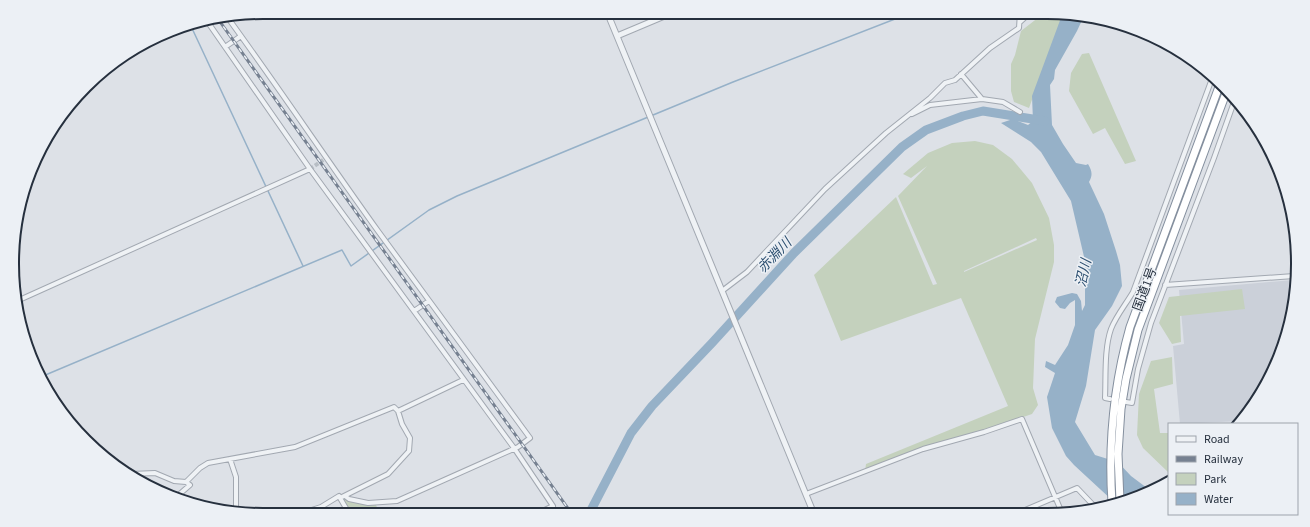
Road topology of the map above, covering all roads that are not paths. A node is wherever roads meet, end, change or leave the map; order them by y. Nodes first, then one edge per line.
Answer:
1 (610, 19) edge
2 (657, 19) edge
3 (1023, 19) edge
4 (230, 21) edge
5 (1020, 22) joint
6 (210, 25) edge
7 (241, 36) junction
8 (617, 36) junction
9 (225, 47) junction
10 (961, 74) junction
11 (1211, 83) edge
12 (1218, 90) edge
13 (1225, 97) edge
14 (982, 99) junction
15 (1233, 106) edge
16 (1020, 112) dead end
17 (902, 119) junction
18 (1218, 145) junction
19 (1209, 147) dead end
20 (1191, 151) dead end
21 (1185, 152) junction
22 (310, 169) junction
23 (1290, 276) edge
24 (1165, 285) junction
25 (723, 294) junction
26 (22, 298) edge
27 (429, 301) junction
28 (414, 311) junction
29 (463, 380) junction
30 (1110, 399) dead end
31 (1126, 402) dead end
32 (398, 411) junction
33 (514, 448) junction
34 (230, 459) junction
35 (139, 474) edge
36 (186, 482) junction
37 (181, 493) edge
38 (806, 494) junction
39 (342, 497) junction
40 (1120, 497) edge
41 (1056, 498) junction
42 (1112, 499) edge
43 (1092, 503) edge
44 (236, 506) edge
45 (1060, 507) edge
46 (318, 508) edge
47 (347, 508) edge
48 (549, 508) edge
49 (812, 508) edge
50 (1031, 508) edge

1 - 8 street
2 - 8 street
3 - 5 street
4 - 7 street
5 - 10 street
6 - 9 street
7 - 9 street
7 - 27 street
8 - 25 street
9 - 22 street
10 - 14 street
10 - 17 street
11 - 21 street
12 - 42 highway, 国道1号
13 - 40 highway, 国道1号
14 - 16 street
14 - 17 street
15 - 18 street
17 - 25 street
18 - 19 street
18 - 24 street
20 - 21 street
21 - 30 street
22 - 26 street
22 - 28 street
23 - 24 street
24 - 31 street
25 - 38 street
27 - 28 street
27 - 33 street
28 - 29 street
29 - 32 street
29 - 33 street
32 - 34 street
32 - 39 street
33 - 39 street
33 - 48 street
34 - 36 street
34 - 44 street
35 - 36 street
36 - 37 street
38 - 41 street
38 - 49 street
39 - 46 street
39 - 47 street
41 - 43 street
41 - 45 street
41 - 50 street

